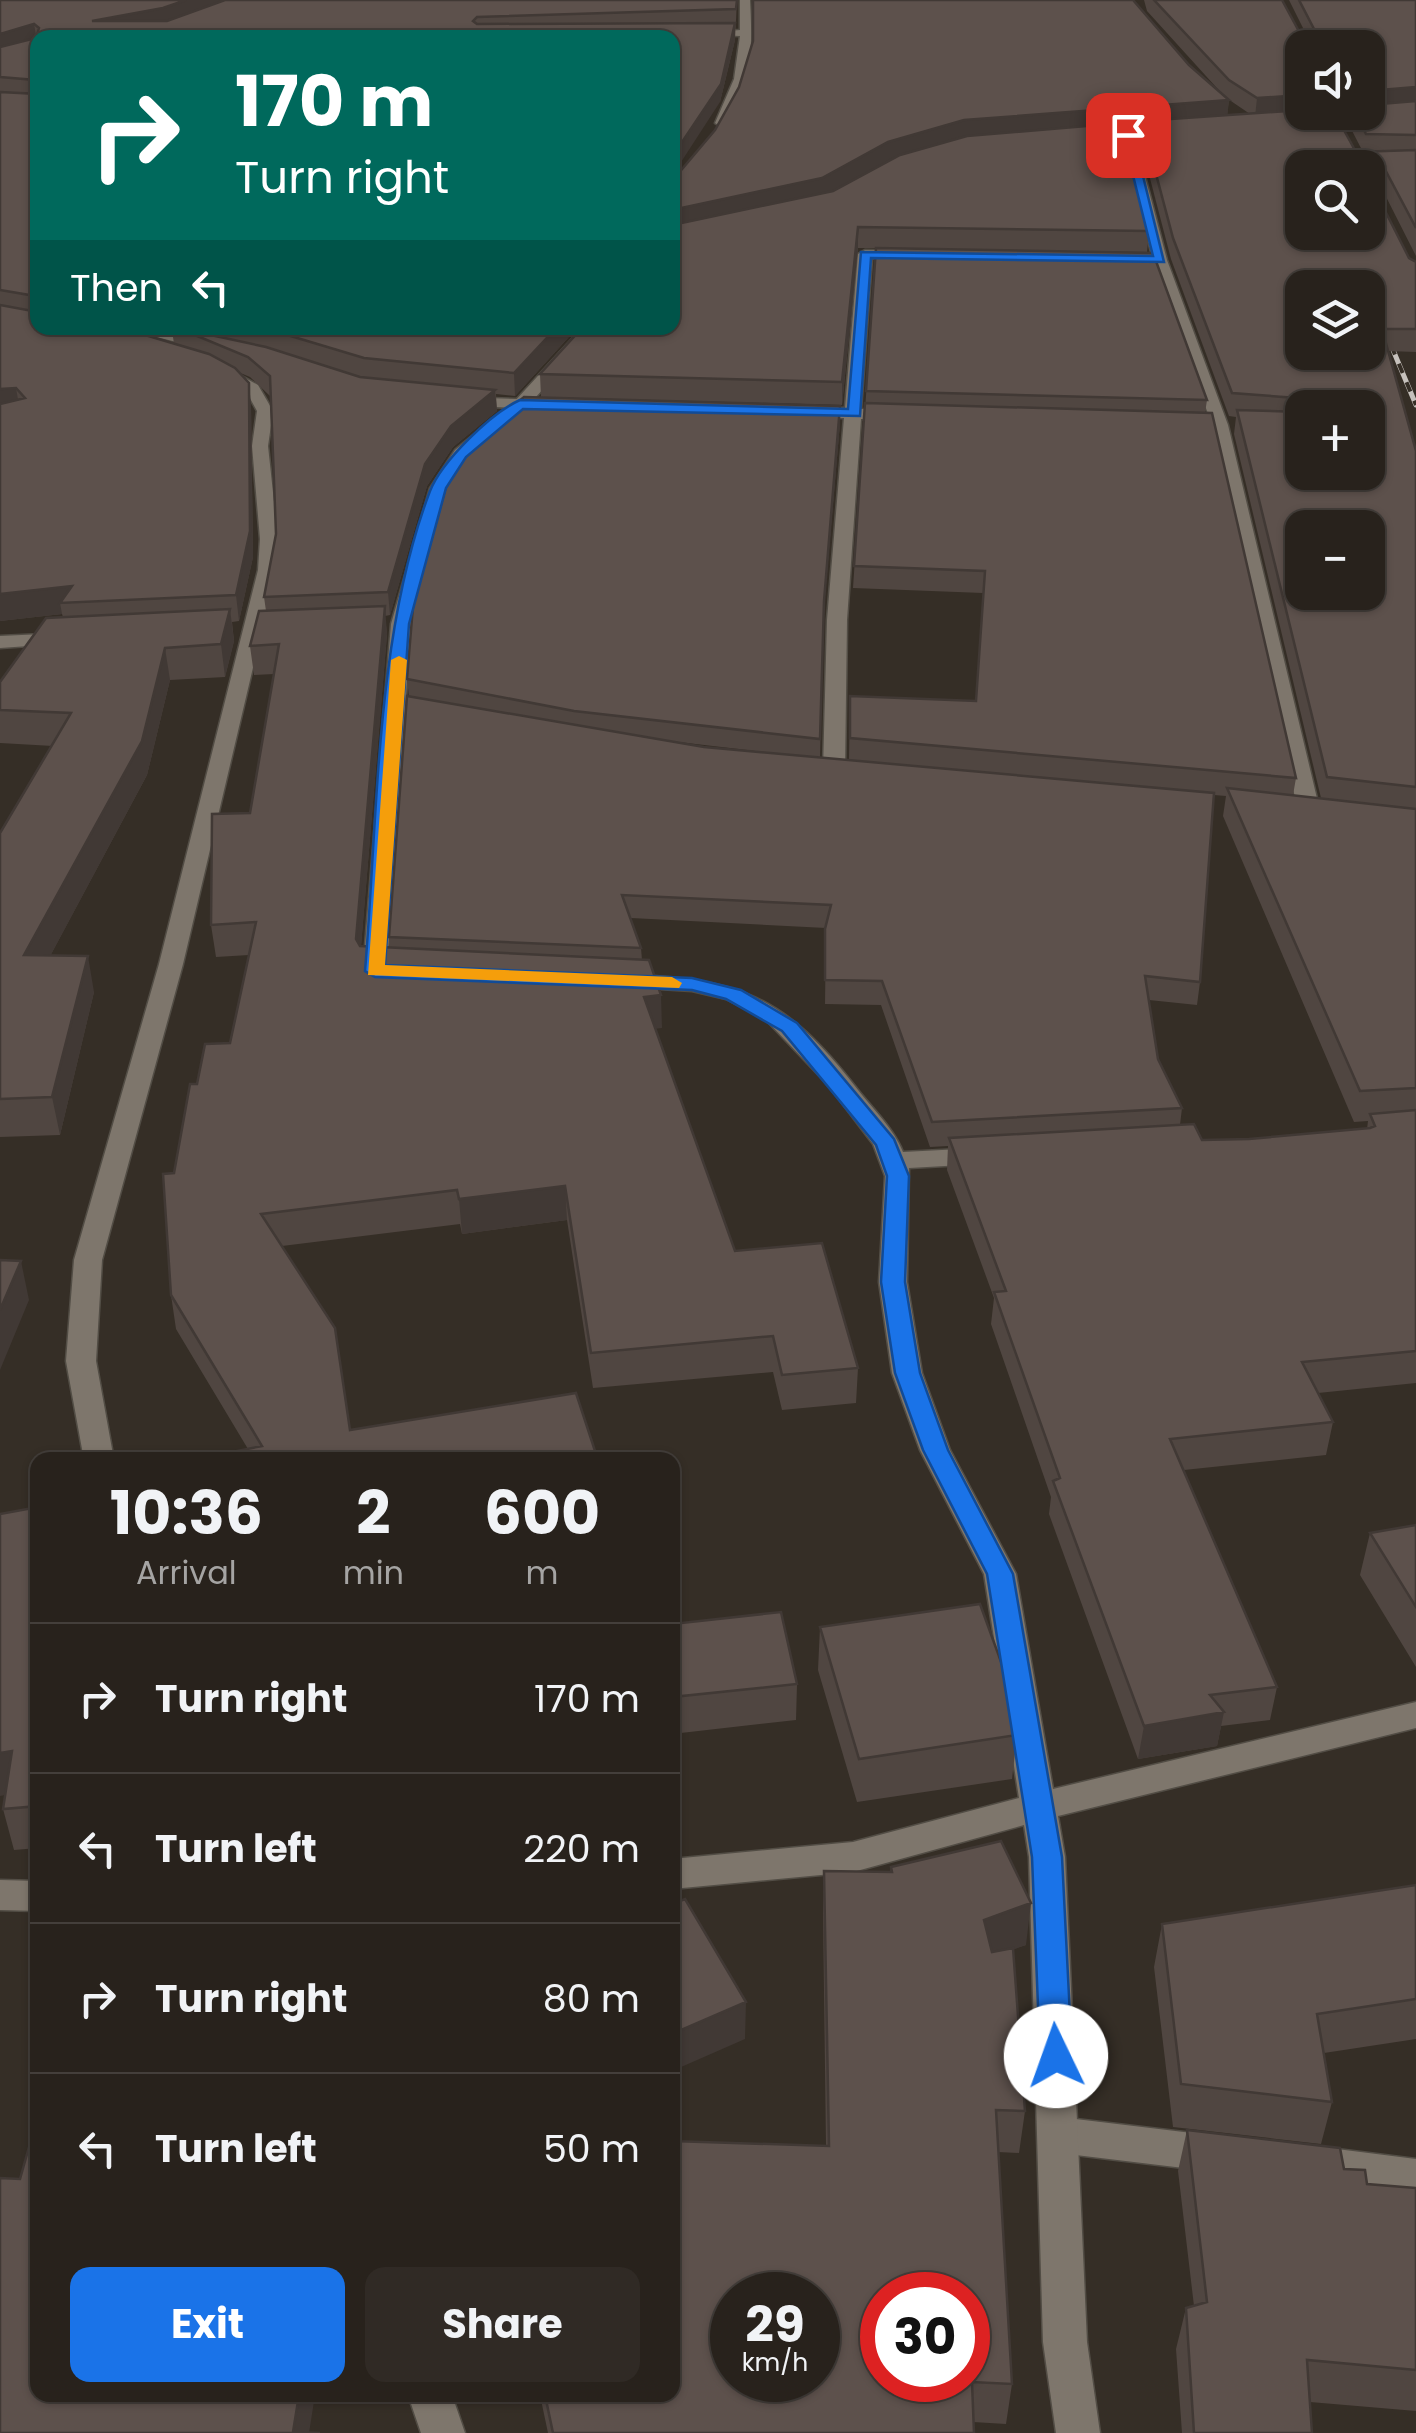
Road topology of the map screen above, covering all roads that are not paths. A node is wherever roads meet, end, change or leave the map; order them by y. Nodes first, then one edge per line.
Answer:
1 (745, 0) edge
2 (744, 33) junction
3 (687, 34) edge
4 (1416, 112) edge
5 (1385, 113) edge
6 (1281, 120) edge
7 (1285, 120) edge
8 (1188, 129) edge
9 (1128, 135) junction
10 (1070, 138) edge
11 (710, 140) edge
12 (922, 255) edge
13 (160, 335) edge
14 (584, 335) edge
15 (125, 346) edge
16 (232, 350) edge
17 (433, 398) edge
18 (520, 404) junction
19 (559, 406) edge
20 (796, 412) edge
21 (855, 414) junction
22 (912, 415) edge
23 (1201, 424) edge
24 (1228, 425) junction
25 (88, 637) edge
26 (0, 642) edge
27 (834, 770) edge
28 (1308, 812) edge
29 (415, 973) edge
30 (593, 980) edge
31 (1009, 1154) edge
32 (893, 1161) junction
33 (98, 1452) edge
34 (1416, 1714) edge
35 (1040, 1805) junction
36 (680, 1873) edge
37 (0, 1895) edge
38 (30, 1896) edge
39 (1059, 2136) junction
40 (1416, 2178) edge
41 (432, 2402) edge
42 (443, 2433) edge
43 (1078, 2433) edge

1 - 2 street
2 - 3 street
2 - 11 street
4 - 5 street
6 - 7 street
8 - 9 street
9 - 10 street
9 - 24 street
12 - 21 street
13 - 16 street
14 - 18 street
15 - 33 street
17 - 18 street
18 - 19 street
18 - 29 street
20 - 21 street
21 - 22 street
21 - 27 street
23 - 24 street
24 - 28 street
25 - 26 street
30 - 32 street
31 - 32 street
32 - 35 street
34 - 35 street
35 - 36 street
35 - 39 street
37 - 38 street
39 - 40 street
39 - 43 street
41 - 42 street

